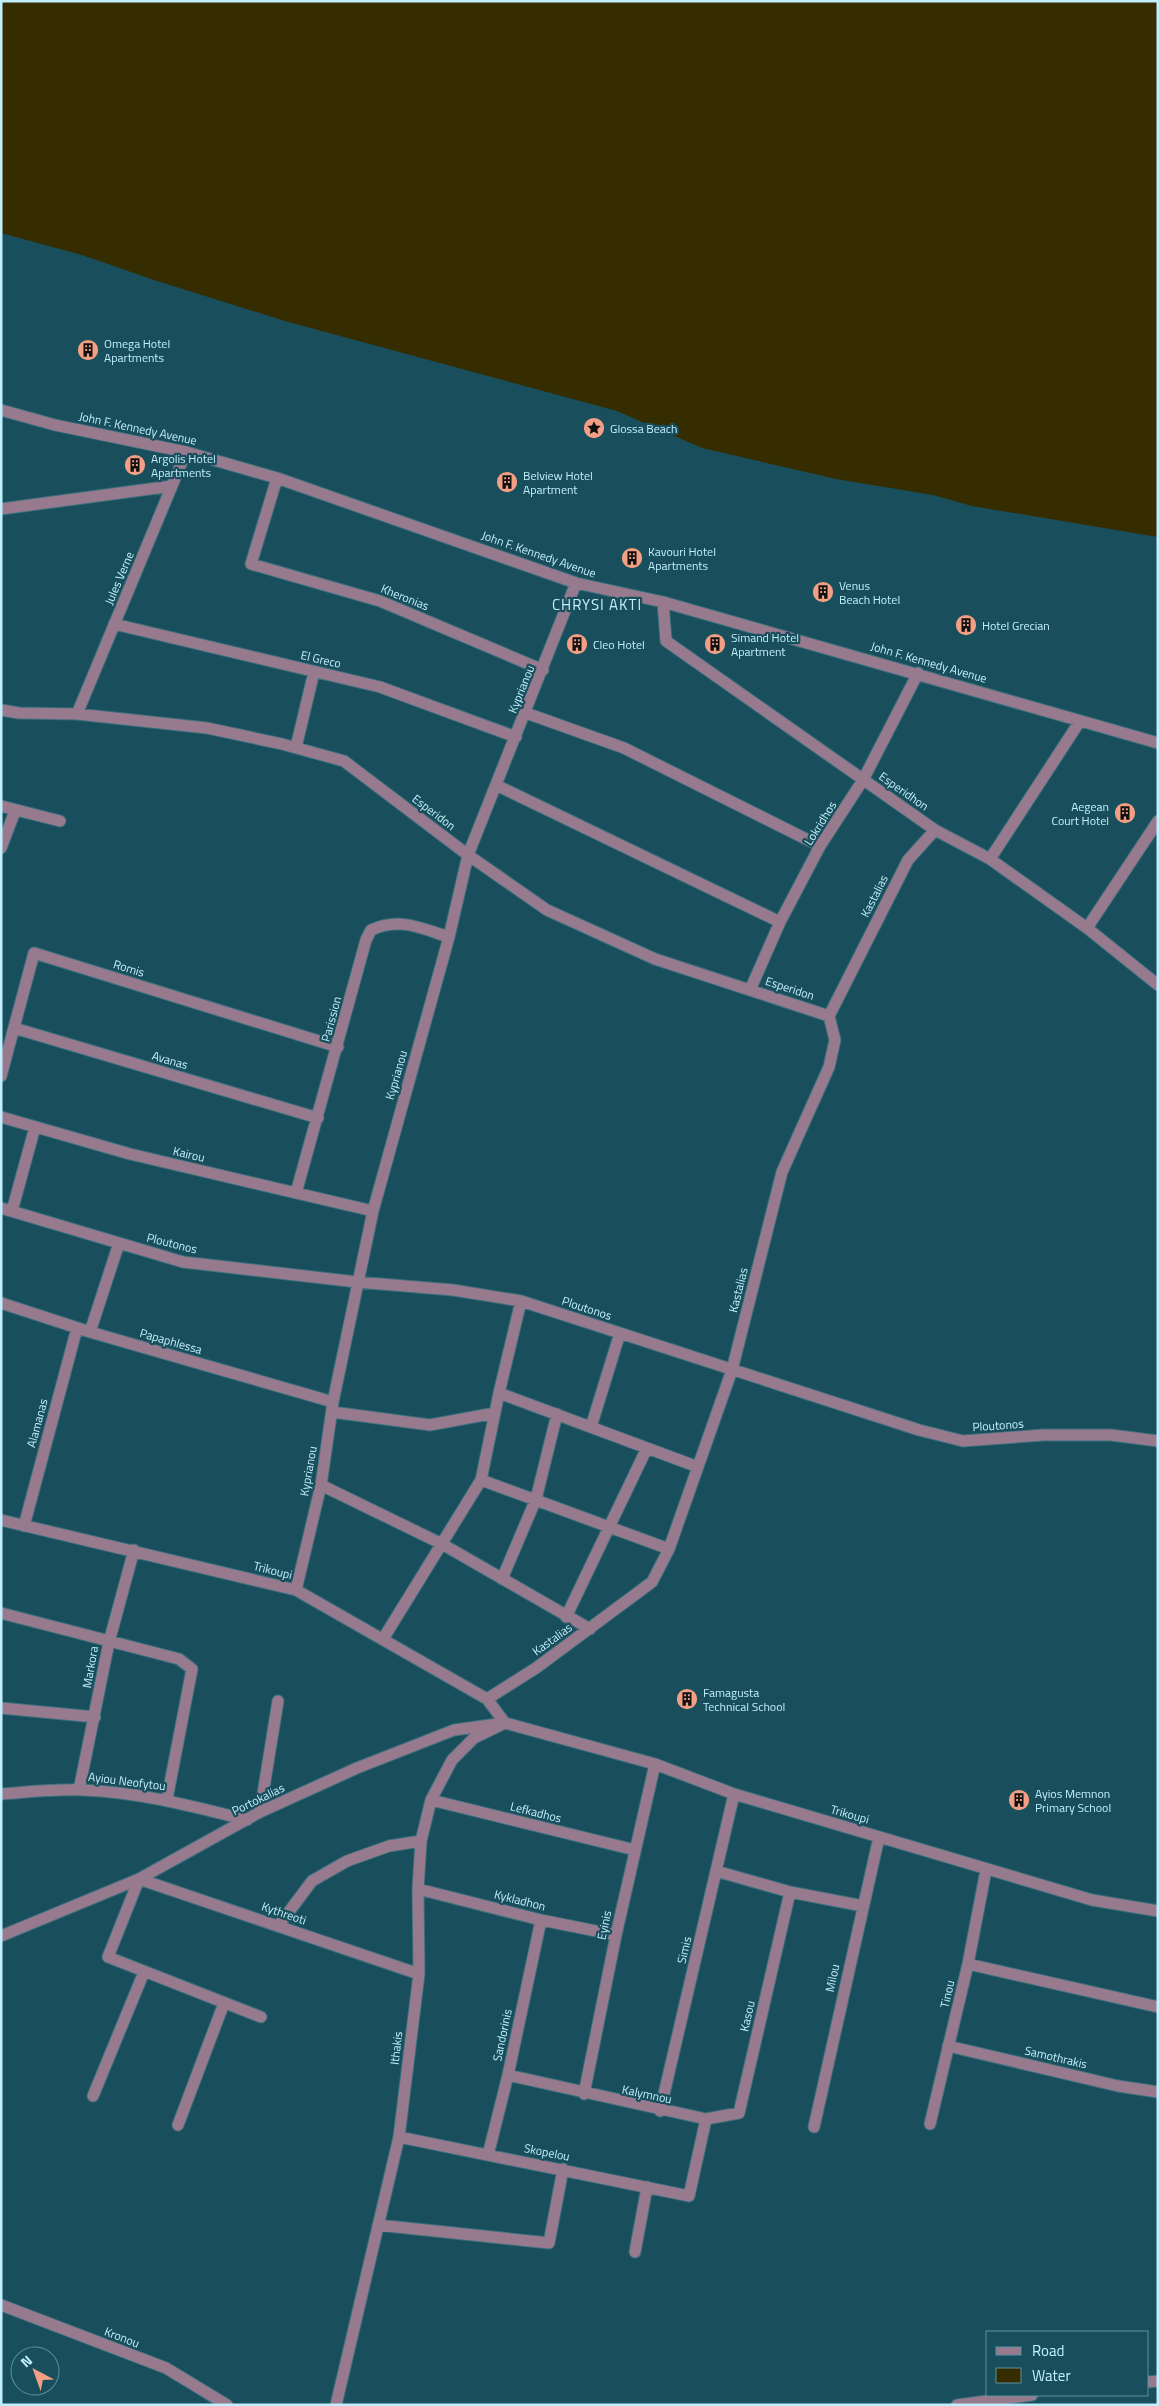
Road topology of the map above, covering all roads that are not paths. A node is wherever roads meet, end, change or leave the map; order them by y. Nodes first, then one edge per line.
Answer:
1 (1, 410) edge
2 (186, 452) junction
3 (277, 478) junction
4 (172, 486) junction
5 (1, 509) edge
6 (576, 583) junction
7 (663, 602) junction
8 (114, 624) junction
9 (543, 670) junction
10 (314, 672) junction
11 (918, 673) junction
12 (1, 710) edge
13 (526, 713) junction
14 (77, 714) junction
15 (1080, 721) junction
16 (516, 737) junction
17 (1158, 742) edge
18 (296, 747) junction
19 (864, 780) junction
20 (496, 785) junction
21 (1, 806) edge
22 (16, 811) junction
23 (60, 821) dead end
24 (1158, 821) edge
25 (935, 830) junction
26 (820, 846) junction
27 (1, 848) edge
28 (468, 855) junction
29 (990, 859) junction
30 (780, 922) junction
31 (1087, 928) junction
32 (449, 936) junction
33 (1158, 985) edge
34 (750, 990) junction
35 (828, 1016) junction
36 (14, 1028) junction
37 (338, 1047) junction
38 (1, 1076) edge
39 (1, 1117) edge
40 (318, 1118) junction
41 (35, 1127) junction
42 (296, 1193) junction
43 (7, 1210) edge
44 (373, 1211) junction
45 (119, 1243) junction
46 (357, 1282) junction
47 (521, 1301) junction
48 (1, 1303) edge
49 (77, 1328) junction
50 (90, 1332) junction
51 (620, 1333) junction
52 (732, 1370) junction
53 (499, 1393) junction
54 (333, 1407) junction
55 (495, 1413) junction
56 (557, 1414) junction
57 (591, 1426) junction
58 (1158, 1441) edge
59 (647, 1448) junction
60 (698, 1467) junction
61 (481, 1480) junction
62 (321, 1484) junction
63 (536, 1499) junction
64 (1, 1520) edge
65 (24, 1526) junction
66 (610, 1528) junction
67 (442, 1544) junction
68 (669, 1549) junction
69 (134, 1550) junction
70 (502, 1579) junction
71 (296, 1590) junction
72 (1, 1613) edge
73 (566, 1616) junction
74 (590, 1629) junction
75 (383, 1639) junction
76 (109, 1642) junction
77 (487, 1699) junction
78 (278, 1702) dead end
79 (1, 1708) edge
80 (95, 1717) junction
81 (505, 1723) junction
82 (538, 1730) joint
83 (655, 1764) junction
84 (80, 1790) junction
85 (1, 1794) edge
86 (734, 1794) junction
87 (167, 1799) junction
88 (431, 1800) junction
89 (260, 1812) junction
90 (247, 1820) junction
91 (879, 1837) junction
92 (421, 1841) junction
93 (635, 1850) junction
94 (986, 1870) junction
95 (716, 1871) junction
96 (139, 1879) junction
97 (418, 1889) junction
98 (790, 1892) junction
99 (862, 1906) junction
100 (1158, 1910) edge
101 (541, 1920) junction
102 (279, 1925) junction
103 (616, 1935) junction
104 (1, 1936) edge
105 (968, 1964) junction
106 (144, 1972) junction
107 (419, 1974) junction
108 (224, 2003) junction
109 (1158, 2007) edge
110 (261, 2017) dead end
111 (948, 2046) junction
112 (508, 2076) junction
113 (1158, 2092) edge
114 (584, 2094) junction
115 (92, 2096) dead end
116 (660, 2111) junction
117 (706, 2120) junction
118 (930, 2124) dead end
119 (178, 2125) dead end
120 (814, 2126) dead end
121 (399, 2137) junction
122 (488, 2155) junction
123 (563, 2169) junction
124 (647, 2187) junction
125 (378, 2224) junction
126 (635, 2252) dead end
127 (1, 2305) edge
128 (1024, 2396) edge
129 (227, 2405) edge
130 (336, 2405) edge
131 (957, 2405) edge

1 - 2 street, John F. Kennedy Avenue
2 - 3 street, John F. Kennedy Avenue
2 - 4 street, Jules Verne
3 - 6 street, John F. Kennedy Avenue
3 - 9 street, Kheronias
4 - 5 street
4 - 8 street, Jules Verne
6 - 7 street, John F. Kennedy Avenue
6 - 9 street, Kyprianou
7 - 11 street, John F. Kennedy Avenue
7 - 19 street, Esperidhon
8 - 10 street, El Greco
8 - 14 street, Jules Verne
9 - 13 street, Kyprianou
10 - 16 street, El Greco
10 - 18 street
11 - 15 street, John F. Kennedy Avenue
11 - 19 street, Lokridhos
12 - 14 street, Esperidon
13 - 16 street, Kyprianou
13 - 26 street
14 - 18 street, Esperidon
15 - 17 street, John F. Kennedy Avenue
15 - 29 street
16 - 20 street, Kyprianou
18 - 28 street, Esperidon
19 - 25 street, Esperidhon
19 - 26 street, Lokridhos
20 - 28 street, Kyprianou
20 - 30 street
21 - 22 street
22 - 23 street
22 - 27 street
24 - 31 street
25 - 29 street, Esperidhon
25 - 35 street, Kastalias
26 - 30 street, Lokridhos
28 - 32 street, Kyprianou
28 - 34 street, Esperidon
29 - 31 street, Esperidhon
30 - 34 street, Lokridhos
31 - 33 street, Esperidhon
32 - 37 street, Parission
32 - 44 street, Kyprianou
34 - 35 street, Esperidon
35 - 52 street, Kastalias
36 - 37 street, Romis
36 - 38 street, Romis
36 - 40 street, Avanas
37 - 40 street, Parission
39 - 41 street, Kairou
40 - 42 street, Parission
41 - 42 street, Kairou
41 - 43 street
42 - 44 street, Kairou
43 - 45 street, Ploutonos
44 - 46 street, Kyprianou
45 - 46 street, Ploutonos
45 - 50 street
46 - 47 street, Ploutonos
46 - 54 street, Kyprianou
47 - 51 street, Ploutonos
47 - 53 street
48 - 49 street, Papaphlessa
49 - 50 street, Papaphlessa
49 - 65 street, Alamanas
50 - 54 street, Papaphlessa
51 - 52 street, Ploutonos
51 - 57 street
52 - 58 street, Ploutonos
52 - 60 street, Kastalias
53 - 55 street
53 - 56 street
54 - 55 street, Papaphlessa
54 - 62 street, Kyprianou
55 - 61 street
56 - 57 street
56 - 63 street
57 - 59 street
59 - 60 street
59 - 66 street
60 - 68 street, Kastalias
61 - 63 street
61 - 67 street
62 - 67 street
62 - 71 street, Kyprianou
63 - 66 street
63 - 70 street
64 - 65 street, Trikoupi
65 - 69 street, Trikoupi
66 - 68 street
66 - 73 street
67 - 70 street
67 - 75 street
68 - 74 street, Kastalias
69 - 71 street, Trikoupi
69 - 76 street, Markora
70 - 73 street
71 - 75 street, Trikoupi
72 - 76 street
73 - 74 street
74 - 77 street, Kastalias
75 - 77 street, Trikoupi
76 - 80 street, Markora
76 - 87 street
77 - 81 street, Trikoupi
78 - 89 street
79 - 80 street
80 - 84 street, Markora
81 - 82 street, Portokalias
81 - 88 street, Ithakis
81 - 89 street, Portokalias
82 - 83 street, Trikoupi
83 - 86 street, Trikoupi
83 - 93 street, Eyinis
84 - 85 street, Ayiou Neofytou
84 - 87 street, Ayiou Neofytou
86 - 91 street, Trikoupi
86 - 95 street, Simis
87 - 90 street, Ayiou Neofytou
88 - 92 street, Ithakis
88 - 93 street, Lefkadhos
89 - 90 street, Portokalias
90 - 96 street, Portokalias
91 - 94 street, Trikoupi
91 - 99 street, Milou
92 - 97 street, Ithakis
92 - 102 street
93 - 103 street, Eyinis
94 - 100 street, Trikoupi
94 - 105 street, Tinou
95 - 98 street
95 - 116 street, Simis
96 - 102 street, Kythreoti
96 - 104 street, Portokalias
96 - 106 street
97 - 101 street, Kykladhon
97 - 107 street, Ithakis
98 - 99 street
98 - 117 street, Kasou
99 - 120 street, Milou
101 - 103 street, Kykladhon
101 - 112 street, Sandorinis
102 - 107 street, Kythreoti
103 - 114 street, Eyinis
105 - 109 street
105 - 111 street, Tinou
106 - 108 street
106 - 115 street
107 - 121 street, Ithakis
108 - 110 street
108 - 119 street
111 - 113 street, Samothrakis
111 - 118 street, Tinou
112 - 114 street, Kalymnou
112 - 122 street, Sandorinis
114 - 116 street, Kalymnou
116 - 117 street, Kalymnou
117 - 124 street, Skopelou
121 - 122 street, Skopelou
121 - 125 street, Ithakis
122 - 123 street, Skopelou
123 - 124 street, Skopelou
123 - 125 street
124 - 126 street
125 - 130 street, Ithakis
127 - 129 street, Kronou
128 - 131 street

